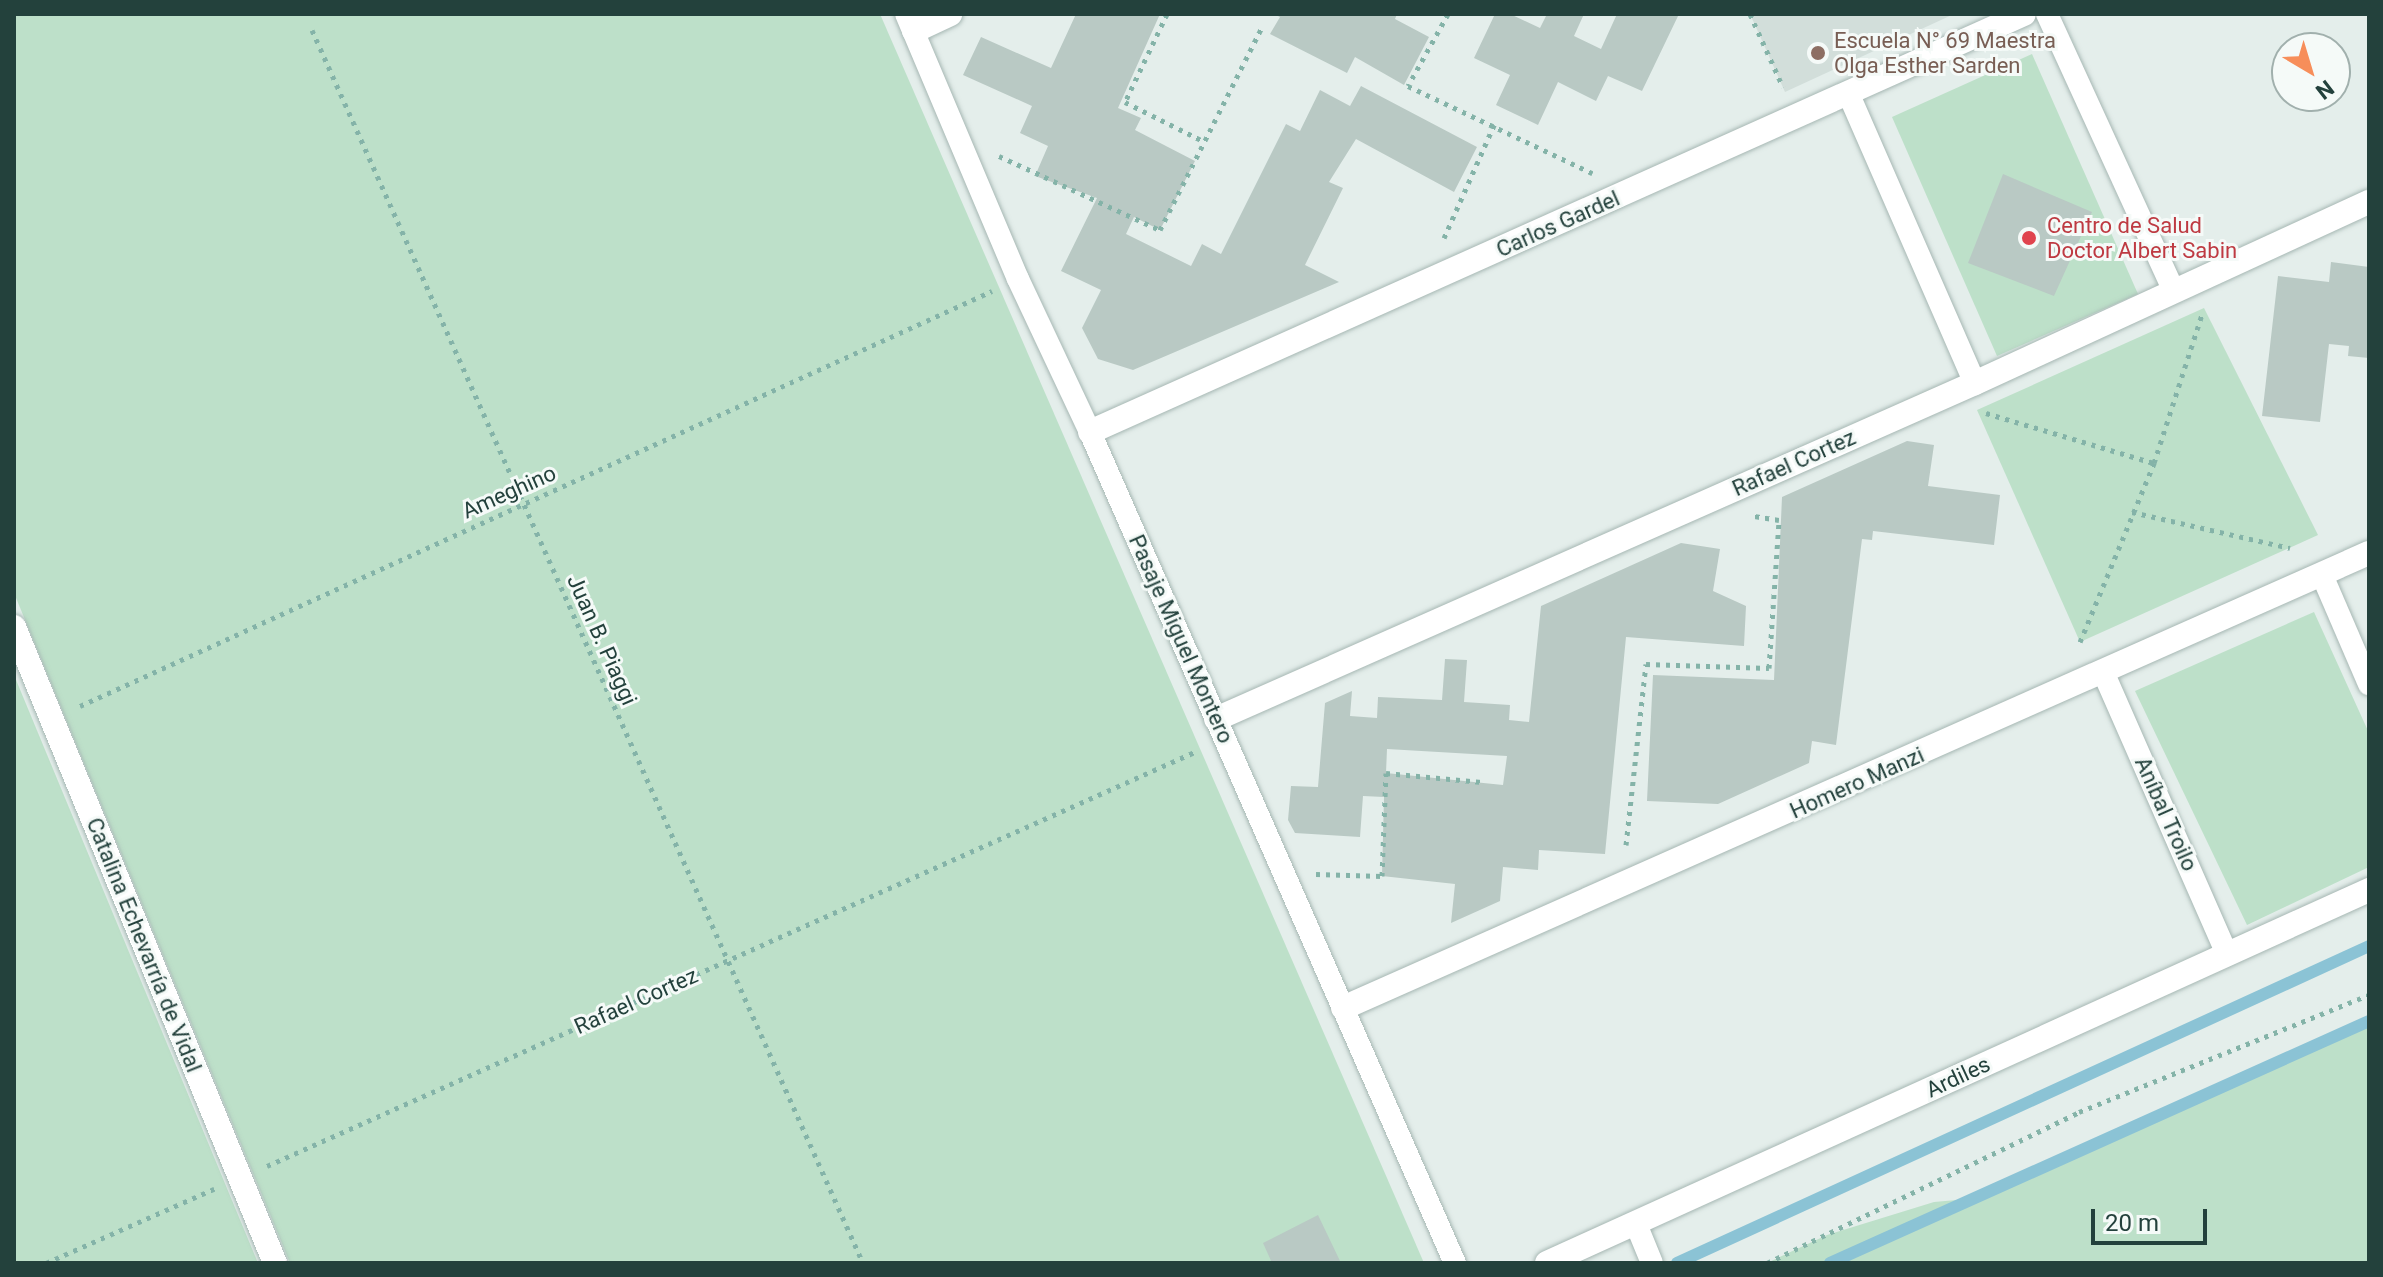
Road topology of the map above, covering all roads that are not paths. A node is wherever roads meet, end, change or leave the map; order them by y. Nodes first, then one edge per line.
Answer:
1 (950, 14) edge
2 (2024, 14) edge
3 (2047, 14) edge
4 (910, 22) edge
5 (1849, 95) junction
6 (2369, 202) edge
7 (2174, 291) junction
8 (1975, 383) junction
9 (1090, 432) junction
10 (2369, 553) edge
11 (2322, 575) junction
12 (14, 627) edge
13 (2104, 674) junction
14 (2369, 684) edge
15 (1220, 729) junction
16 (2369, 890) edge
17 (2227, 954) junction
18 (1343, 1008) junction
19 (1636, 1224) junction
20 (275, 1263) edge
21 (1455, 1263) edge
22 (1547, 1263) edge
23 (1652, 1263) edge

1 - 4 street
2 - 5 street, Carlos Gardel
3 - 7 lane
4 - 9 lane, Pasaje Miguel Montero
5 - 8 lane
5 - 9 street, Carlos Gardel
6 - 7 street, Rafael Cortez
7 - 8 street, Rafael Cortez
8 - 15 street, Rafael Cortez
9 - 15 lane, Pasaje Miguel Montero
10 - 11 street, Homero Manzi
11 - 13 street, Homero Manzi
11 - 14 lane
12 - 20 street, Catalina Echevarría de Vidal
13 - 17 lane, Aníbal Troilo
13 - 18 street, Homero Manzi
15 - 18 lane, Pasaje Miguel Montero
16 - 17 street, Ardiles
17 - 19 street, Ardiles
18 - 21 lane, Pasaje Miguel Montero
19 - 22 street, Ardiles
19 - 23 lane

